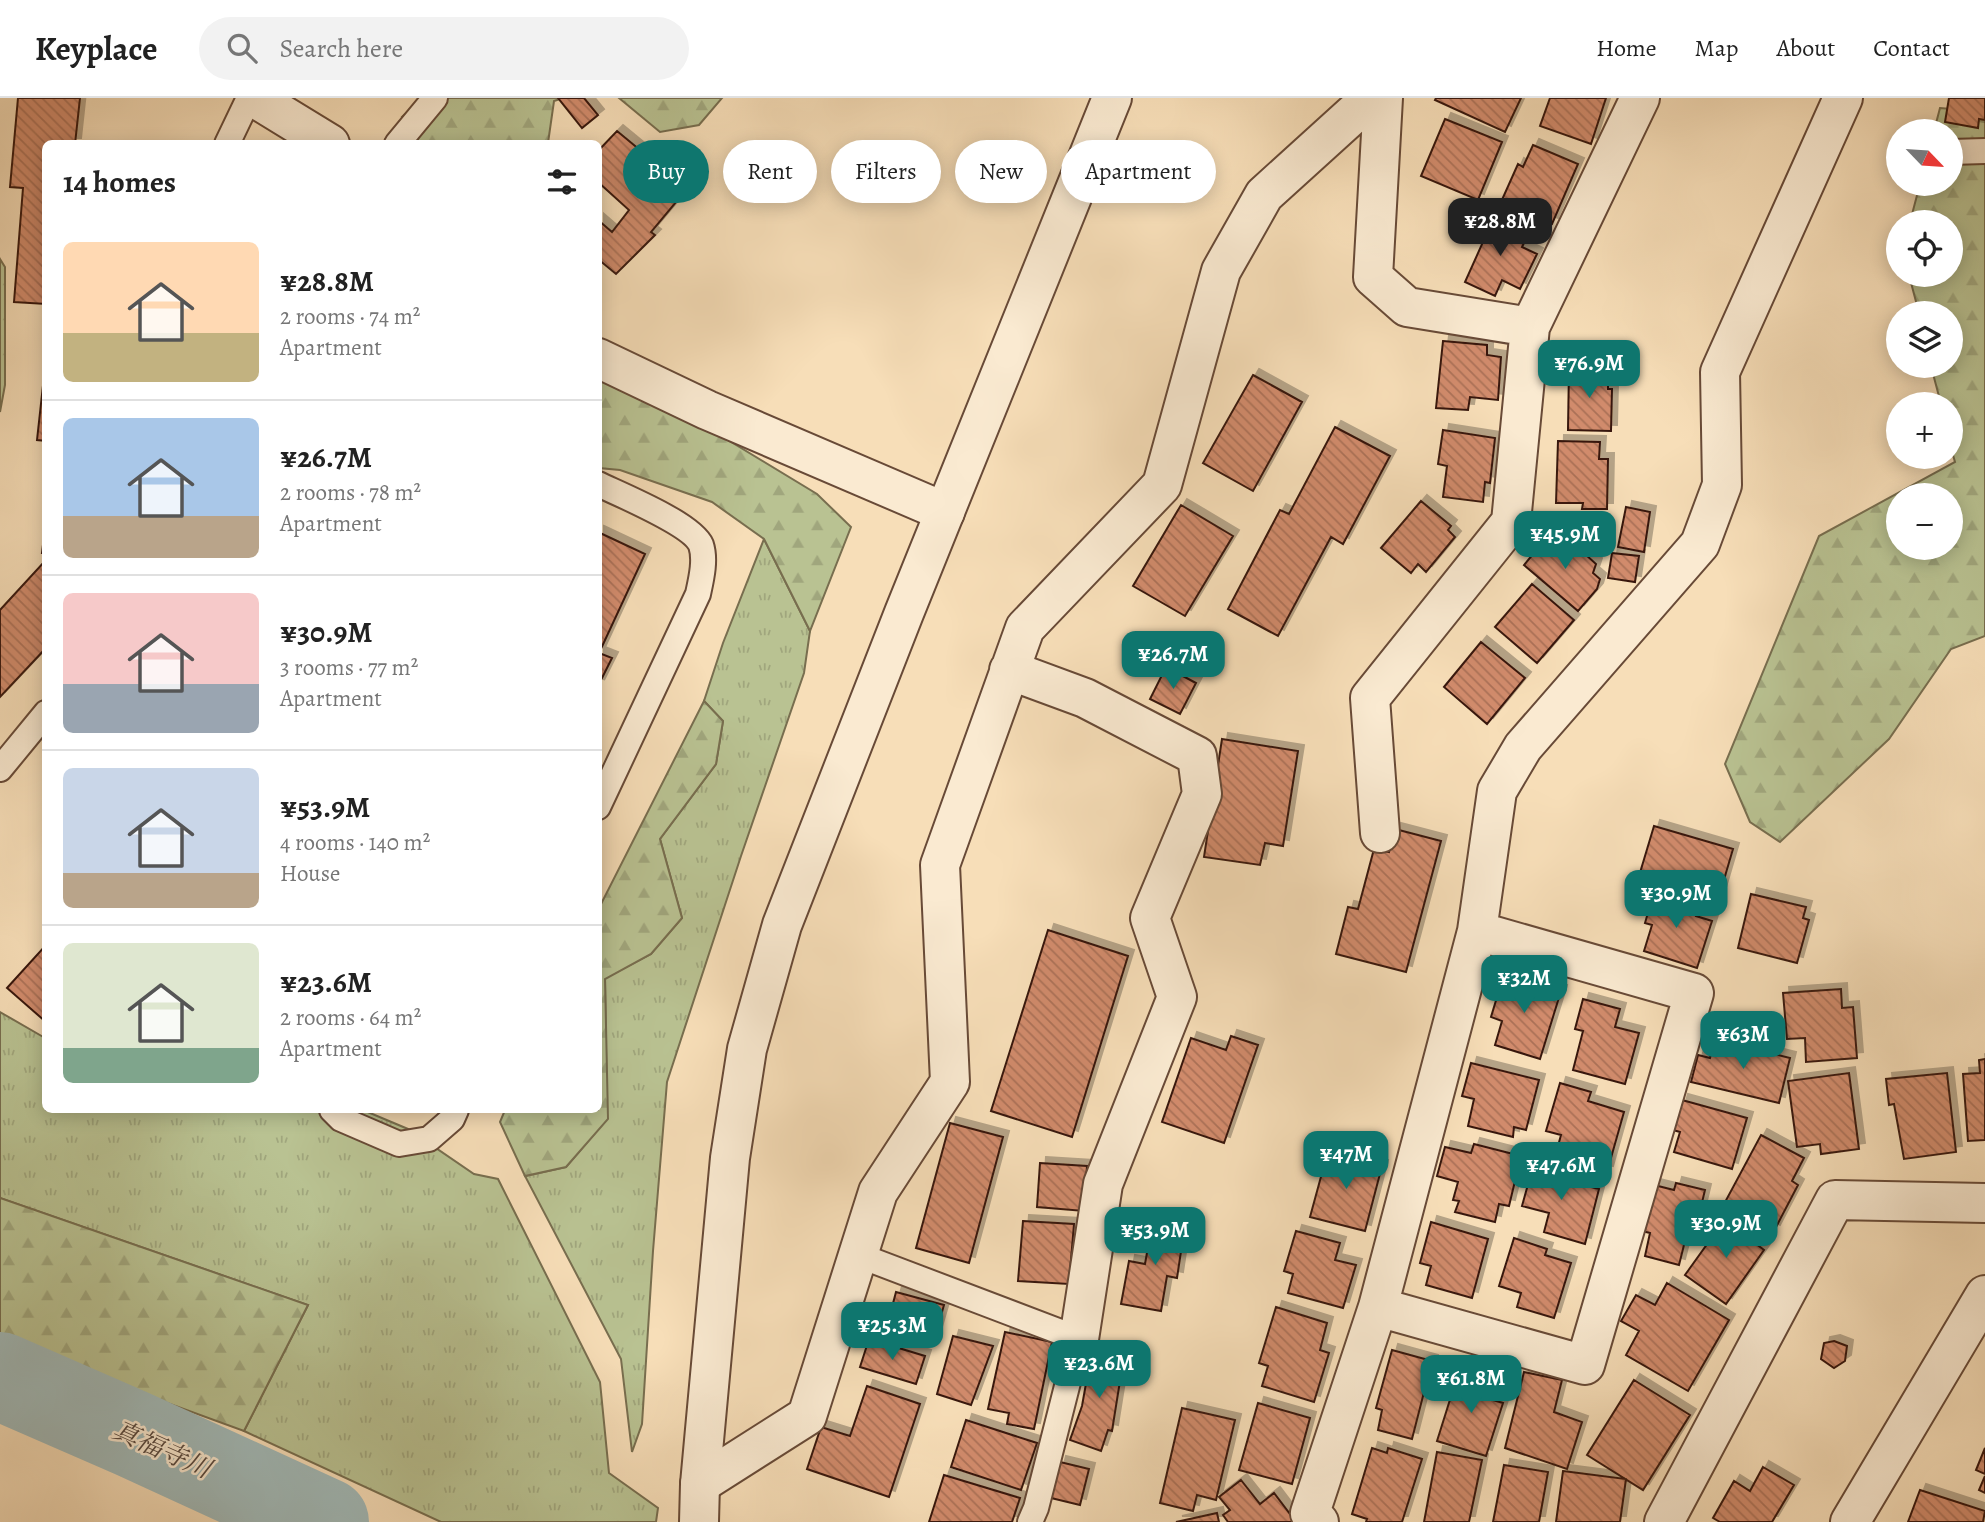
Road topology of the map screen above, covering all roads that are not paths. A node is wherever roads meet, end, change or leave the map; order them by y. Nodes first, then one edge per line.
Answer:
1 (252, 98) edge
2 (435, 98) edge
3 (1112, 98) edge
4 (1371, 98) edge
5 (1383, 98) edge
6 (1640, 98) edge
7 (1843, 98) edge
8 (229, 140) edge
9 (323, 140) edge
10 (400, 140) edge
11 (1985, 151) edge
12 (1964, 152) edge
13 (1530, 327) junction
14 (602, 360) edge
15 (602, 486) edge
16 (945, 512) junction
17 (1009, 670) junction
18 (42, 718) edge
19 (0, 769) edge
20 (602, 798) edge
21 (1380, 833) dead end
22 (1477, 930) junction
23 (335, 1113) edge
24 (455, 1113) edge
25 (1985, 1203) edge
26 (858, 1255) junction
27 (1985, 1295) edge
28 (1378, 1307) junction
29 (1079, 1339) junction
30 (701, 1484) junction
31 (699, 1522) edge
32 (1030, 1522) edge
33 (1319, 1522) edge
34 (1664, 1522) edge
35 (1850, 1522) edge

1 - 8 lane
1 - 9 street
2 - 10 lane
3 - 16 street
4 - 17 street
5 - 13 street
6 - 13 street
7 - 22 street
11 - 12 lane
13 - 21 street
14 - 16 street
15 - 20 lane
16 - 30 street
17 - 26 street
17 - 29 street
18 - 19 lane
22 - 28 street
22 - 28 street
23 - 24 lane
25 - 34 street
26 - 29 lane
26 - 30 street
27 - 35 street
28 - 33 street
29 - 32 lane
30 - 31 street

